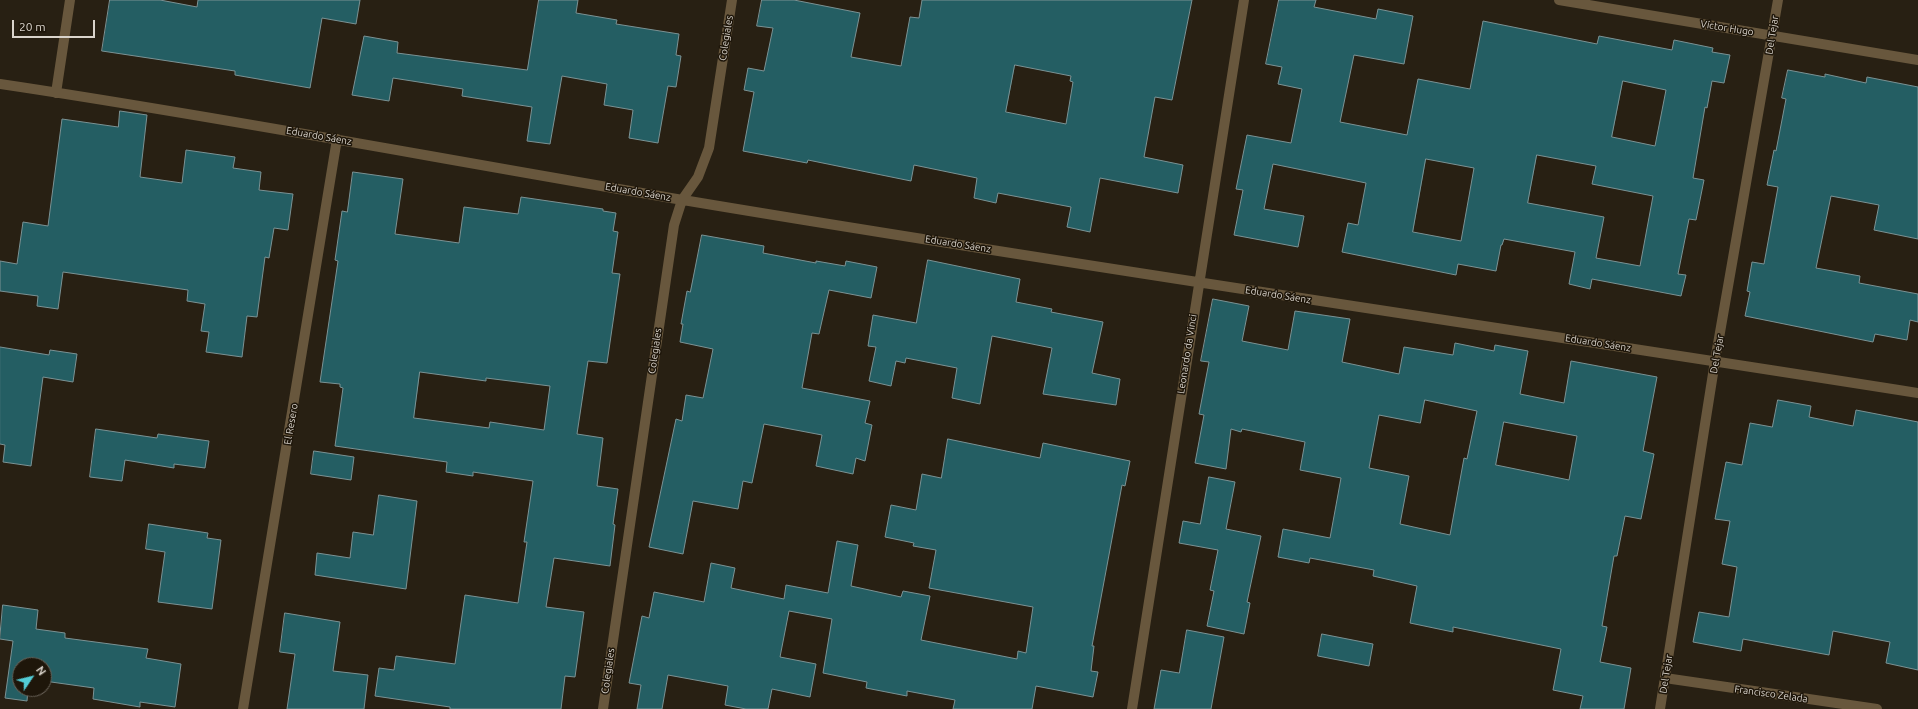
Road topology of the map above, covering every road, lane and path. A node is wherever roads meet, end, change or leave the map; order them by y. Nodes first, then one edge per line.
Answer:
1 (70, 0) edge
2 (732, 0) edge
3 (1244, 0) edge
4 (1559, 0) edge
5 (1778, 0) edge
6 (1772, 36) junction
7 (1918, 60) edge
8 (0, 84) edge
9 (56, 92) junction
10 (337, 139) junction
11 (682, 200) junction
12 (1199, 283) junction
13 (1715, 361) junction
14 (1918, 393) edge
15 (1665, 678) junction
16 (242, 709) edge
17 (603, 709) edge
18 (1132, 709) edge
19 (1660, 709) edge
20 (1876, 709) edge

1 - 9 street
2 - 11 street, Colegiales
3 - 12 street, Leonardo da Vinci
4 - 6 street, Víctor Hugo
5 - 6 street, Del Tejar
6 - 7 street, Víctor Hugo
6 - 13 street, Del Tejar
8 - 9 street, Eduardo Sáenz
9 - 10 street, Eduardo Sáenz
10 - 11 street, Eduardo Sáenz
10 - 16 street, El Resero
11 - 12 street, Eduardo Sáenz
11 - 17 street, Colegiales
12 - 13 street, Eduardo Sáenz
12 - 18 street, Leonardo da Vinci
13 - 14 street, Eduardo Sáenz
13 - 15 street, Del Tejar
15 - 19 street, Del Tejar
15 - 20 street, Francisco Zelada

